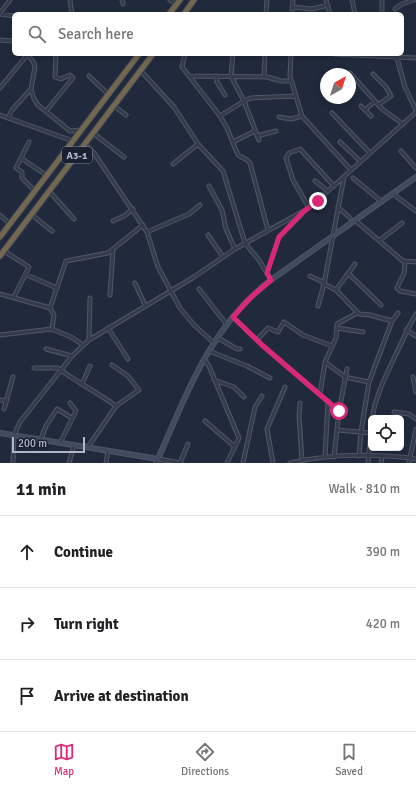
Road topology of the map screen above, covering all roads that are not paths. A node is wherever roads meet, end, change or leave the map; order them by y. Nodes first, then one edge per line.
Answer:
1 (10, 0) edge
2 (70, 0) edge
3 (170, 0) edge
4 (194, 0) edge
5 (267, 0) edge
6 (293, 0) edge
7 (326, 0) edge
8 (352, 0) edge
9 (382, 0) edge
10 (414, 0) edge
11 (179, 2) edge
12 (328, 5) junction
13 (292, 7) junction
14 (395, 9) dead end
15 (72, 12) edge
16 (171, 12) edge
17 (185, 12) edge
18 (266, 12) edge
19 (292, 12) edge
20 (330, 12) edge
21 (355, 12) edge
22 (382, 12) edge
23 (0, 14) edge
24 (12, 16) edge
25 (0, 40) edge
26 (12, 41) edge
27 (27, 56) edge
28 (29, 56) edge
29 (56, 56) edge
30 (138, 56) edge
31 (152, 56) edge
32 (184, 56) edge
33 (233, 56) edge
34 (264, 56) edge
35 (291, 56) edge
36 (382, 56) edge
37 (398, 57) edge
38 (416, 58) edge
39 (141, 71) junction
40 (373, 74) dead end
41 (89, 76) dead end
42 (190, 76) junction
43 (216, 76) junction
44 (231, 76) junction
45 (264, 77) junction
46 (356, 80) edge
47 (291, 81) junction
48 (0, 88) edge
49 (31, 89) junction
50 (224, 94) dead end
51 (109, 95) junction
52 (295, 96) junction
53 (244, 101) junction
54 (374, 102) junction
55 (114, 106) junction
56 (361, 106) dead end
57 (378, 106) junction
58 (365, 110) junction
59 (46, 111) junction
60 (416, 111) edge
61 (332, 113) dead end
62 (126, 115) dead end
63 (0, 116) edge
64 (220, 116) junction
65 (302, 116) junction
66 (371, 116) dead end
67 (279, 117) dead end
68 (8, 118) junction
69 (403, 124) junction
70 (81, 130) junction
71 (255, 131) junction
72 (276, 131) dead end
73 (94, 133) junction
74 (257, 136) junction
75 (259, 140) dead end
76 (73, 141) junction
77 (29, 142) dead end
78 (233, 142) junction
79 (340, 142) dead end
80 (85, 144) junction
81 (198, 144) junction
82 (401, 150) dead end
83 (370, 153) junction
84 (124, 157) dead end
85 (21, 158) junction
86 (360, 162) junction
87 (174, 164) dead end
88 (416, 168) edge
89 (351, 170) junction
90 (46, 175) junction
91 (344, 177) junction
92 (416, 177) edge
93 (353, 178) dead end
94 (315, 181) dead end
95 (209, 186) dead end
96 (334, 186) junction
97 (35, 191) junction
98 (49, 191) junction
99 (328, 191) junction
100 (392, 194) junction
101 (382, 202) junction
102 (200, 205) dead end
103 (338, 207) junction
104 (133, 208) junction
105 (309, 208) junction
106 (416, 211) edge
107 (303, 212) junction
108 (0, 215) edge
109 (32, 215) junction
110 (74, 218) dead end
111 (350, 218) dead end
112 (112, 221) dead end
113 (356, 221) junction
114 (402, 223) dead end
115 (10, 224) junction
116 (143, 225) junction
117 (268, 230) junction
118 (52, 231) dead end
119 (147, 232) junction
120 (208, 235) dead end
121 (0, 237) edge
122 (333, 237) junction
123 (380, 240) junction
124 (245, 243) junction
125 (235, 249) junction
126 (114, 250) junction
127 (4, 252) junction
128 (0, 256) edge
129 (223, 257) junction
130 (405, 262) junction
131 (416, 262) edge
132 (354, 264) dead end
133 (267, 273) junction
134 (348, 273) junction
135 (26, 275) junction
136 (310, 276) dead end
137 (271, 280) junction
138 (135, 283) dead end
139 (324, 283) junction
140 (57, 288) junction
141 (199, 289) dead end
142 (336, 290) junction
143 (170, 291) junction
144 (0, 294) edge
145 (416, 294) edge
146 (110, 295) dead end
147 (14, 297) junction
148 (90, 298) dead end
149 (145, 305) junction
150 (381, 305) dead end
151 (318, 306) dead end
152 (50, 308) junction
153 (357, 313) junction
154 (398, 313) dead end
155 (416, 314) edge
156 (233, 317) junction
157 (415, 319) edge
158 (392, 321) junction
159 (227, 325) junction
160 (108, 328) junction
161 (337, 328) junction
162 (52, 329) junction
163 (406, 330) junction
164 (363, 332) dead end
165 (0, 335) edge
166 (416, 336) edge
167 (218, 338) junction
168 (89, 340) junction
169 (257, 340) junction
170 (214, 343) junction
171 (83, 345) junction
172 (332, 346) junction
173 (46, 349) dead end
174 (240, 349) dead end
175 (209, 351) junction
176 (72, 356) junction
177 (128, 359) dead end
178 (204, 359) junction
179 (325, 362) junction
180 (112, 365) dead end
181 (90, 366) dead end
182 (34, 368) dead end
183 (347, 369) dead end
184 (61, 370) junction
185 (413, 376) dead end
186 (13, 377) dead end
187 (270, 378) dead end
188 (347, 378) junction
189 (214, 380) junction
190 (219, 381) junction
191 (369, 382) junction
192 (82, 384) junction
193 (217, 385) junction
194 (285, 387) dead end
195 (416, 392) edge
196 (320, 394) junction
197 (262, 396) dead end
198 (244, 397) dead end
199 (0, 400) edge
200 (8, 401) junction
201 (328, 401) junction
202 (70, 403) dead end
203 (300, 403) dead end
204 (116, 406) junction
205 (4, 409) dead end
206 (339, 411) junction
207 (394, 412) dead end
208 (373, 415) edge
209 (414, 415) edge
210 (72, 418) junction
211 (416, 419) edge
212 (205, 421) dead end
213 (416, 429) edge
214 (337, 430) junction
215 (361, 432) junction
216 (0, 433) edge
217 (368, 433) edge
218 (14, 435) junction
219 (41, 439) junction
220 (60, 442) junction
221 (188, 444) dead end
222 (74, 445) junction
223 (88, 447) junction
224 (235, 447) junction
225 (108, 451) junction
226 (369, 451) edge
227 (359, 456) junction
228 (369, 456) junction
229 (382, 456) junction
230 (325, 457) junction
231 (334, 457) junction
232 (343, 457) junction
233 (410, 458) junction
234 (416, 459) edge
235 (302, 460) junction
236 (157, 461) edge
237 (14, 463) edge
238 (69, 463) edge
239 (106, 463) edge
240 (180, 463) edge
241 (227, 463) edge
242 (242, 463) edge
243 (272, 463) edge
244 (290, 463) edge
245 (342, 463) edge
246 (368, 463) edge
247 (380, 463) edge
248 (409, 463) edge

1 - 23 street
2 - 15 street
3 - 11 street
4 - 17 highway
5 - 18 street
6 - 13 street
7 - 12 street
8 - 21 street
9 - 22 street
10 - 14 street
11 - 16 highway
12 - 13 street
12 - 20 street
13 - 19 street
23 - 24 street
25 - 26 street
27 - 48 street
28 - 49 street
29 - 59 street
30 - 51 highway, A3-1
31 - 39 highway, A3-1
32 - 42 street
33 - 44 street
34 - 45 street
35 - 47 street
36 - 37 street
37 - 38 street
37 - 60 street
39 - 55 highway, A3-1
39 - 81 street
40 - 57 street
41 - 51 street
42 - 43 street
42 - 64 street
43 - 44 street
43 - 50 street
44 - 45 street
44 - 53 street
45 - 47 street
46 - 54 street
47 - 52 street
49 - 59 street
49 - 68 street
51 - 70 highway, A3-1
52 - 53 street
52 - 65 street
53 - 64 street
53 - 71 street
54 - 57 street
54 - 58 street
55 - 62 street
55 - 73 highway, A3-1
56 - 58 street
57 - 69 street
58 - 66 street
59 - 70 street
60 - 69 street
61 - 83 street
63 - 68 street
64 - 78 street
65 - 67 street
65 - 89 street
68 - 76 street
69 - 83 street
70 - 76 highway, A3-1
71 - 74 street
71 - 78 street
72 - 74 street
73 - 80 highway, A3-1
73 - 84 street
74 - 75 street
76 - 90 highway, A3-1
77 - 85 street
78 - 117 street
79 - 86 street
80 - 98 highway, A3-1
80 - 104 street
81 - 87 street
81 - 124 street
82 - 88 street
83 - 86 street
85 - 90 street
85 - 97 street
86 - 89 street
89 - 91 street
90 - 97 highway, A3-1
91 - 96 street
91 - 103 street
92 - 100 main road
93 - 101 street
94 - 99 street
95 - 125 street
96 - 99 street
96 - 105 street
97 - 115 highway, A3-1
98 - 109 highway, A3-1
98 - 110 street
99 - 105 street
100 - 101 main road
100 - 106 street
101 - 113 main road
102 - 119 street
103 - 111 street
103 - 122 street
104 - 112 street
104 - 116 street
105 - 107 street
107 - 117 street
107 - 133 street
108 - 115 street
109 - 118 street
109 - 127 highway, A3-1
113 - 122 main road
113 - 123 street
114 - 123 street
115 - 121 highway, A3-1
116 - 119 street
116 - 126 street
117 - 124 street
119 - 143 street
120 - 129 street
122 - 137 main road
122 - 139 street
123 - 130 street
124 - 125 street
124 - 133 street
125 - 129 street
126 - 140 street
126 - 146 street
127 - 128 highway, A3-1
127 - 135 street
129 - 143 street
130 - 131 street
130 - 145 street
132 - 134 street
133 - 137 street
134 - 142 street
134 - 150 street
135 - 140 street
135 - 147 street
136 - 139 street
137 - 156 main road
138 - 149 street
139 - 142 street
139 - 151 street
140 - 152 street
141 - 159 street
142 - 153 street
143 - 149 street
143 - 170 street
144 - 147 street
147 - 152 street
148 - 168 street
149 - 160 street
152 - 162 street
153 - 158 street
153 - 161 street
154 - 158 street
155 - 157 street
156 - 159 main road
156 - 169 street
157 - 163 street
158 - 191 street
159 - 167 main road
160 - 168 street
160 - 177 street
161 - 164 street
161 - 172 street
162 - 165 street
162 - 171 street
163 - 166 street
163 - 208 street
167 - 170 main road
167 - 174 street
168 - 171 street
169 - 172 street
169 - 196 street
170 - 175 main road
171 - 176 street
172 - 179 street
173 - 176 street
175 - 178 main road
175 - 187 street
176 - 184 street
178 - 189 street
178 - 236 main road
179 - 188 street
179 - 196 street
180 - 204 street
181 - 192 street
182 - 184 street
183 - 188 street
184 - 192 street
184 - 218 street
185 - 195 street
186 - 200 street
188 - 191 street
188 - 206 street
189 - 190 street
189 - 193 street
190 - 193 street
190 - 198 street
191 - 215 street
192 - 204 street
193 - 224 street
194 - 243 street
196 - 201 street
197 - 242 street
199 - 200 street
200 - 205 street
201 - 206 street
201 - 230 street
202 - 210 street
203 - 235 street
204 - 223 street
206 - 214 street
207 - 209 street
209 - 211 street
210 - 219 street
210 - 220 street
212 - 224 street
213 - 233 street
214 - 215 street
214 - 231 street
215 - 217 street
215 - 227 street
216 - 218 main road
218 - 219 main road
218 - 237 street
219 - 220 main road
220 - 222 main road
221 - 240 street
222 - 223 main road
222 - 238 street
223 - 225 main road
224 - 241 street
225 - 236 main road
225 - 239 street
226 - 228 street
227 - 228 street
227 - 232 street
228 - 229 street
228 - 246 street
229 - 233 street
229 - 247 street
230 - 231 street
230 - 235 street
231 - 232 street
232 - 245 street
233 - 234 street
233 - 248 street
235 - 244 street
236 - 240 street

